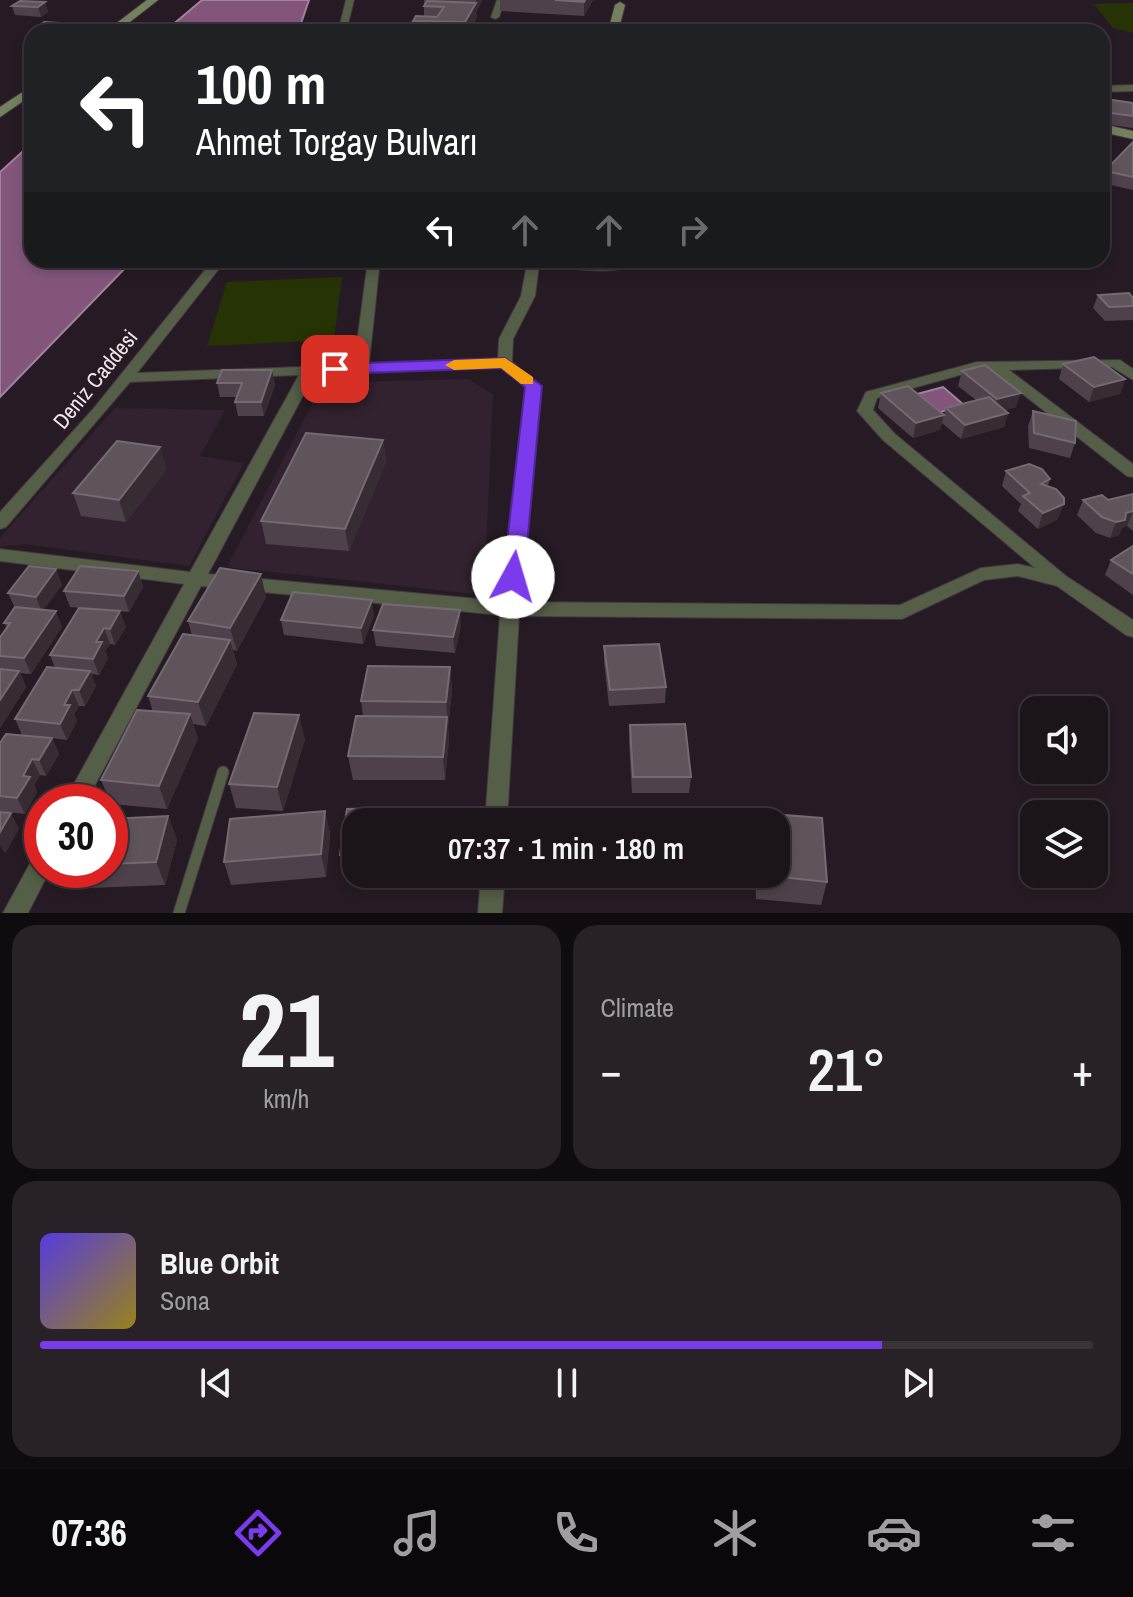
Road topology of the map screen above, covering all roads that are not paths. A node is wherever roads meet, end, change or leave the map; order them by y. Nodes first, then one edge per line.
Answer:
1 (153, 0) edge
2 (350, 0) edge
3 (501, 0) edge
4 (620, 5) dead end
5 (495, 17) dead end
6 (121, 24) edge
7 (344, 24) edge
8 (615, 24) edge
9 (1133, 88) edge
10 (1110, 89) edge
11 (24, 96) edge
12 (0, 113) edge
13 (1110, 130) edge
14 (1133, 135) edge
15 (214, 268) edge
16 (373, 268) edge
17 (530, 268) edge
18 (505, 363) junction
19 (1115, 363) junction
20 (1133, 363) edge
21 (997, 367) junction
22 (361, 368) junction
23 (309, 370) junction
24 (1133, 376) edge
25 (125, 378) junction
26 (1133, 472) edge
27 (0, 523) edge
28 (0, 555) edge
29 (197, 579) junction
30 (1063, 581) junction
31 (510, 609) junction
32 (1133, 630) edge
33 (223, 772) dead end
34 (85, 784) edge
35 (497, 808) edge
36 (28, 888) edge
37 (492, 888) edge
38 (15, 913) edge
39 (179, 913) edge
40 (490, 913) edge

1 - 6 street
2 - 7 street
3 - 5 street
4 - 8 street
9 - 10 street
11 - 12 street
13 - 14 street
15 - 25 street, Deniz Caddesi
16 - 22 street
17 - 18 street
18 - 22 street
18 - 31 street
19 - 20 street
19 - 21 street
19 - 24 street
21 - 26 street
21 - 30 street
22 - 23 street
23 - 25 street
23 - 29 street
25 - 27 street, Deniz Caddesi
28 - 29 street
29 - 31 street
29 - 34 street
30 - 31 street
30 - 32 street
31 - 35 street
33 - 39 lane
36 - 38 street
37 - 40 street

